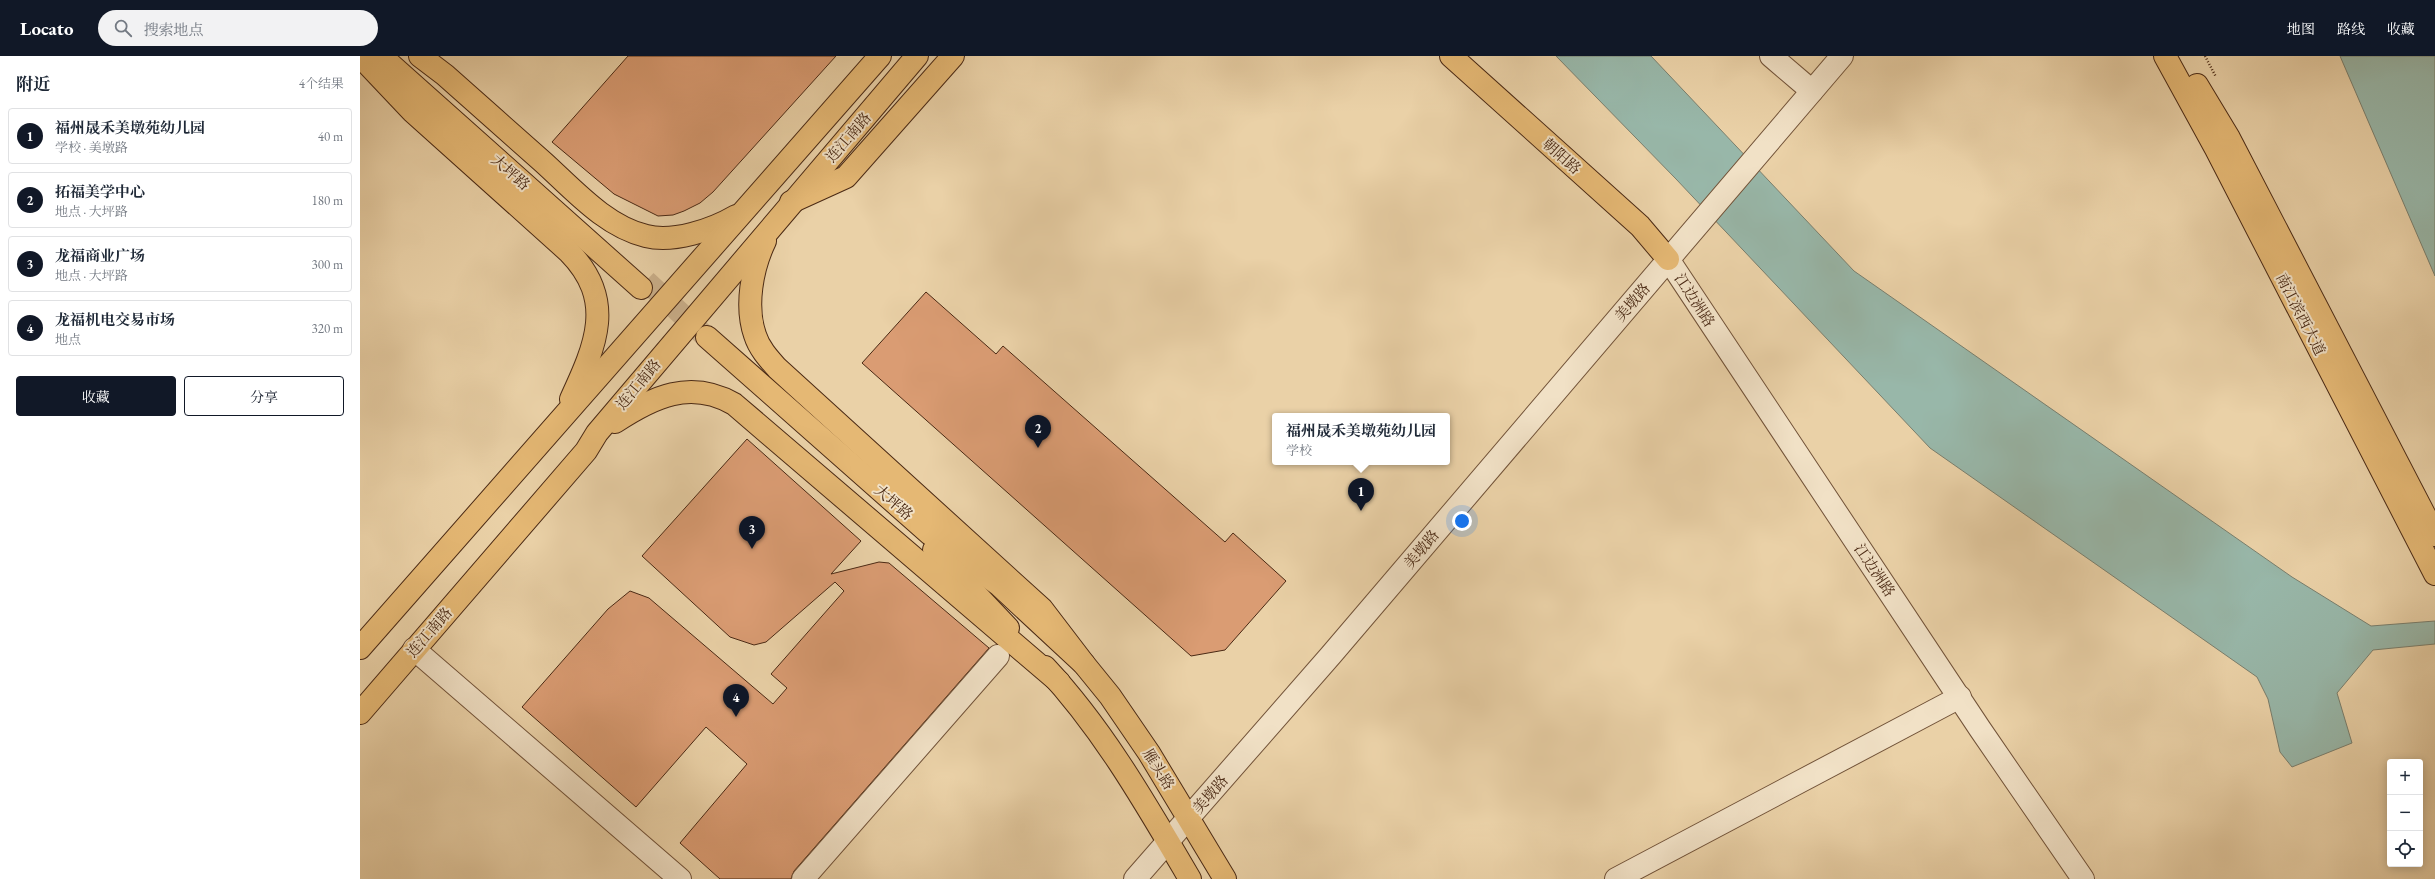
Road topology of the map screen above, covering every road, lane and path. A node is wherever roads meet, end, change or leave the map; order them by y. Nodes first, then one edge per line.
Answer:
1 (360, 56) edge
2 (381, 56) edge
3 (394, 56) edge
4 (420, 56) edge
5 (868, 56) edge
6 (880, 56) edge
7 (917, 56) edge
8 (953, 56) edge
9 (1451, 56) edge
10 (1771, 56) edge
11 (1842, 56) edge
12 (2164, 56) edge
13 (2180, 56) edge
14 (857, 82) junction
15 (1812, 91) junction
16 (791, 202) junction
17 (747, 209) junction
18 (773, 225) junction
19 (1668, 259) junction
20 (562, 418) junction
21 (597, 433) junction
22 (2435, 535) edge
23 (2435, 574) edge
24 (360, 648) edge
25 (414, 649) junction
26 (998, 656) dead end
27 (1084, 664) junction
28 (1059, 682) junction
29 (1960, 696) junction
30 (360, 713) edge
31 (1189, 818) junction
32 (1168, 842) junction
33 (680, 879) edge
34 (803, 879) edge
35 (1135, 879) edge
36 (1190, 879) edge
37 (1225, 879) edge
38 (1616, 879) edge
39 (2083, 879) edge

1 - 20 main road
2 - 3 main road, 大坪路
4 - 17 main road
5 - 14 main road
6 - 14 main road, 连江南路
7 - 16 main road, 连江南路
8 - 16 main road
9 - 19 main road, 朝阳路
10 - 15 street
11 - 15 street
12 - 23 main road, 南江滨西大道
13 - 22 main road, 南江滨西大道
14 - 17 main road, 连江南路
15 - 19 street, 美墩路
16 - 18 main road, 连江南路
17 - 20 main road, 连江南路
18 - 21 main road, 连江南路
18 - 27 main road
19 - 29 street, 江边洲路
19 - 31 street, 美墩路
20 - 24 main road, 连江南路
21 - 25 main road, 连江南路
21 - 28 main road
25 - 30 main road, 连江南路
25 - 33 street
26 - 34 street
27 - 28 main road, 大坪路
27 - 31 main road, 雁头路
28 - 32 main road, 雁头路
29 - 38 street
29 - 39 street, 江边洲路
31 - 32 street, 美墩路
31 - 37 main road, 雁头路
32 - 35 street, 美墩路
32 - 36 main road, 雁头路

